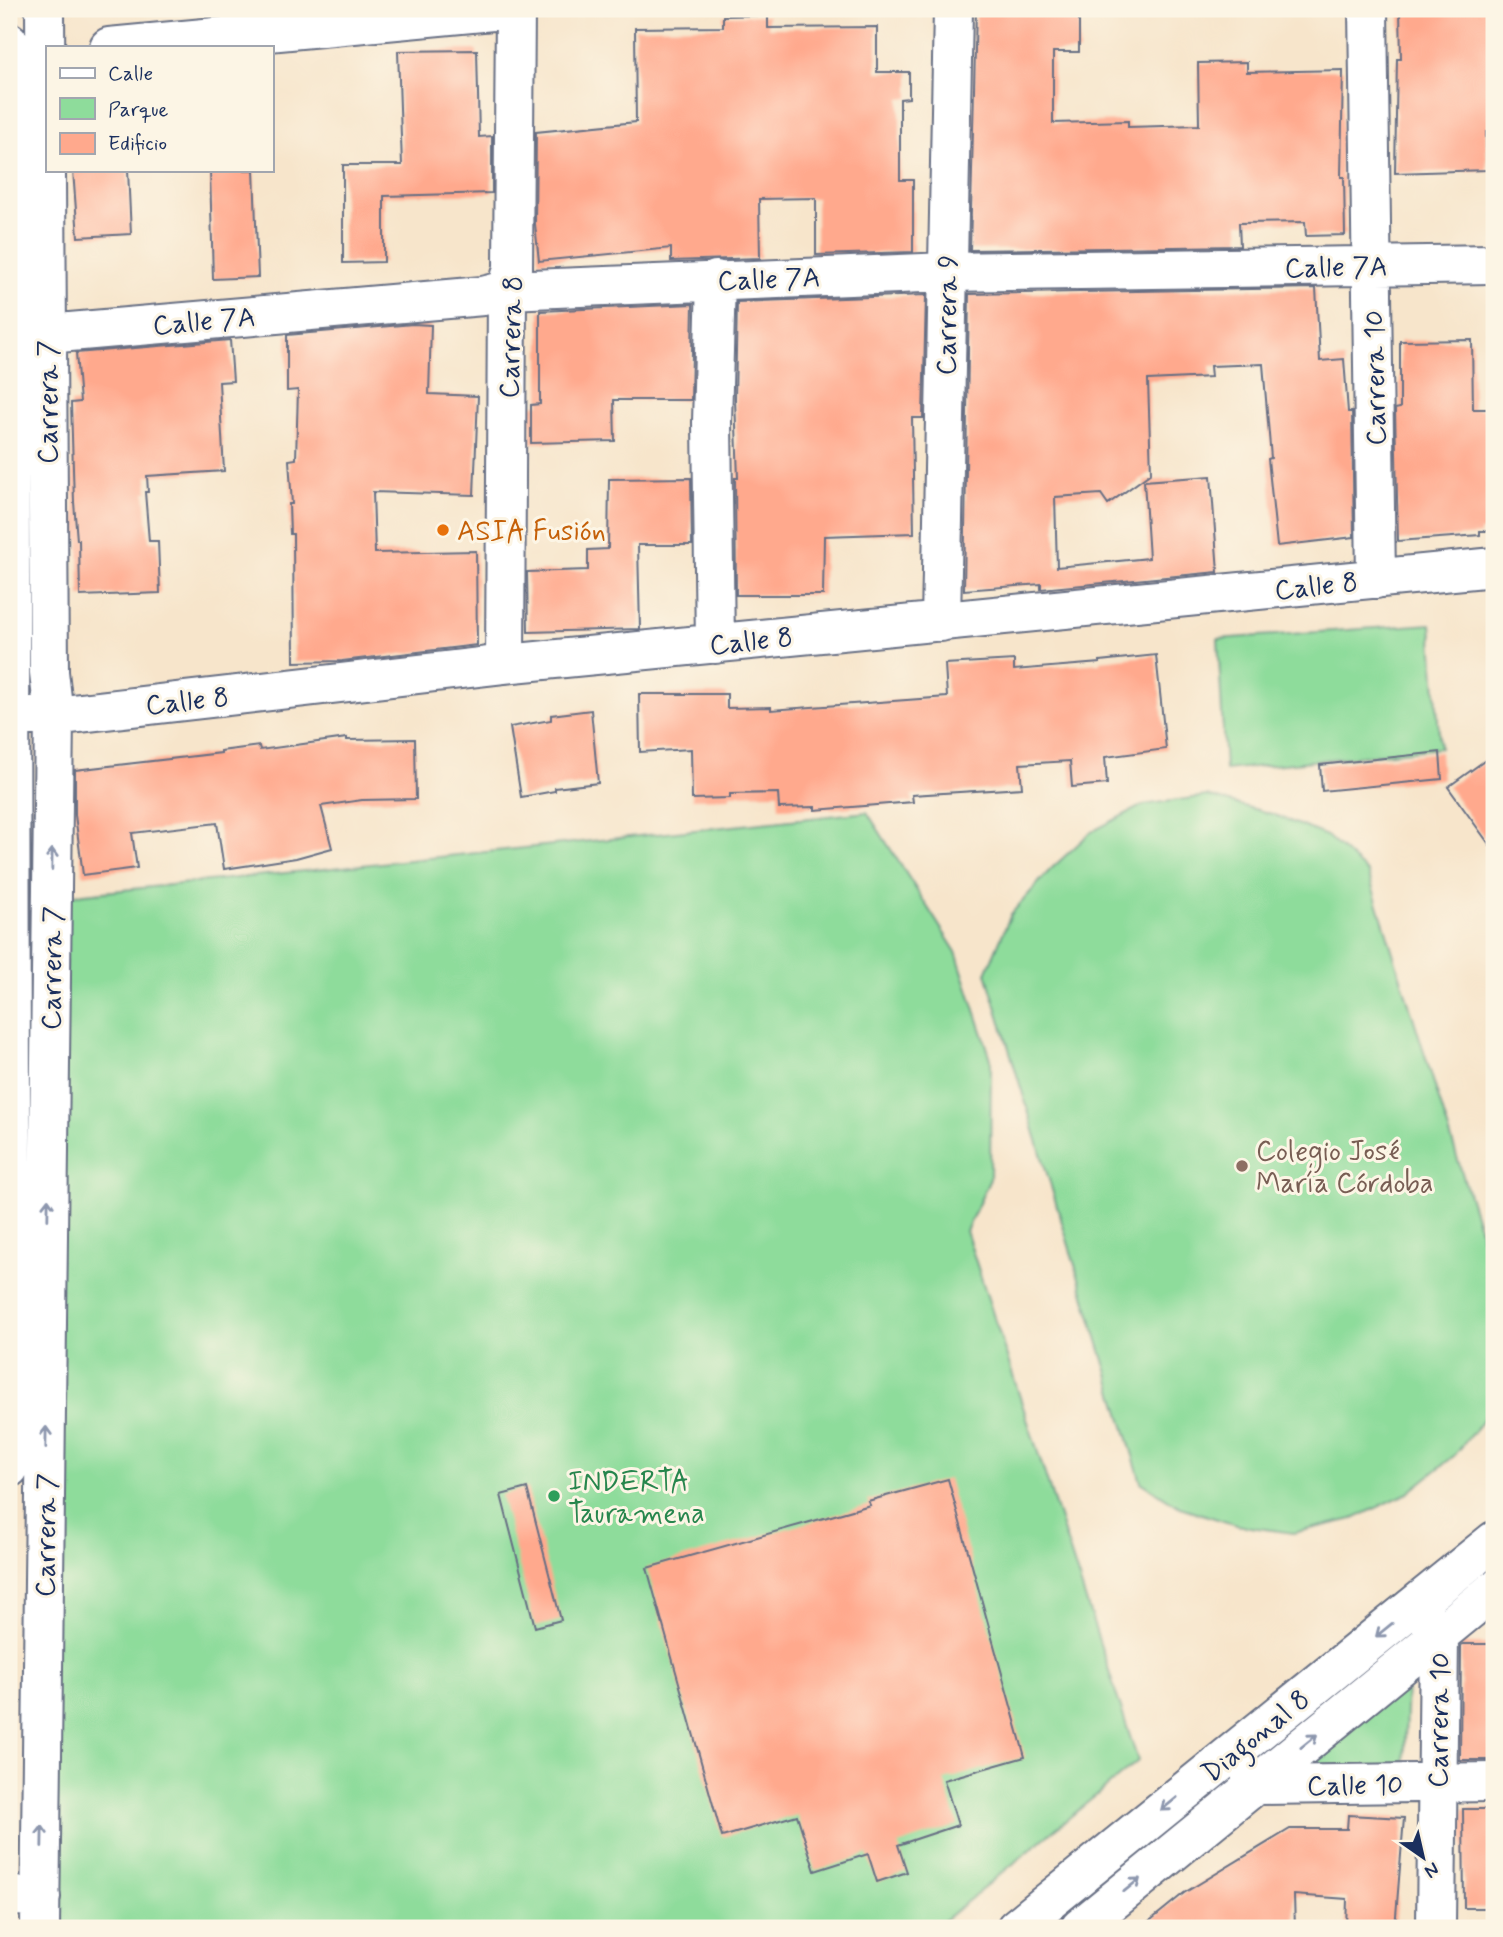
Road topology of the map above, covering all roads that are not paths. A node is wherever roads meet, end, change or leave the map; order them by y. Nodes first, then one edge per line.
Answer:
1 (45, 9) edge
2 (515, 9) edge
3 (953, 9) edge
4 (1368, 9) edge
5 (9, 42) edge
6 (120, 46) edge
7 (46, 53) edge
8 (46, 172) edge
9 (1494, 264) edge
10 (1372, 265) junction
11 (947, 272) junction
12 (716, 279) junction
13 (507, 290) junction
14 (47, 334) junction
15 (1494, 567) edge
16 (1376, 579) junction
17 (941, 622) junction
18 (715, 644) junction
19 (505, 664) junction
20 (49, 672) junction
21 (9, 673) edge
22 (9, 716) edge
23 (54, 716) junction
24 (10, 1134) edge
25 (9, 1468) edge
26 (1494, 1541) edge
27 (1494, 1590) edge
28 (1416, 1604) junction
29 (1439, 1635) junction
30 (1231, 1754) junction
31 (1494, 1782) edge
32 (1438, 1783) junction
33 (1255, 1785) junction
34 (30, 1907) edge
35 (1016, 1928) edge
36 (1080, 1928) edge
37 (1436, 1928) edge

1 - 7 street, Carrera 7
2 - 6 street
2 - 13 street, Carrera 8
3 - 11 street, Carrera 9
4 - 10 street, Carrera 10
5 - 21 street, Carrera 7
8 - 14 street, Carrera 7
9 - 10 street, Calle 7A
10 - 11 street, Calle 7A
10 - 16 street, Carrera 10
11 - 12 street, Calle 7A
11 - 17 street, Carrera 9
12 - 13 street, Calle 7A
12 - 18 street
13 - 14 street, Calle 7A
13 - 19 street, Carrera 8
14 - 20 street, Carrera 7
15 - 16 street, Calle 8
16 - 17 street, Calle 8
17 - 18 street, Calle 8
18 - 19 street, Calle 8
19 - 23 street, Calle 8
20 - 21 street
20 - 23 street, Carrera 7
21 - 22 street, Carrera 7
22 - 23 street, Calle 8
22 - 24 street, Carrera 7
34 -> 23 street, Carrera 7
24 - 25 street, Carrera 7
26 - 28 street, Diagonal 8
27 - 29 street, Diagonal 8
28 - 29 street, Carrera 10
28 -> 30 street, Diagonal 8
29 - 32 street, Carrera 10
33 -> 29 street, Diagonal 8
30 - 33 street
30 -> 35 street, Diagonal 8
31 - 32 street, Calle 10
32 - 33 street, Calle 10
32 - 37 street, Carrera 10
36 -> 33 street, Diagonal 8

